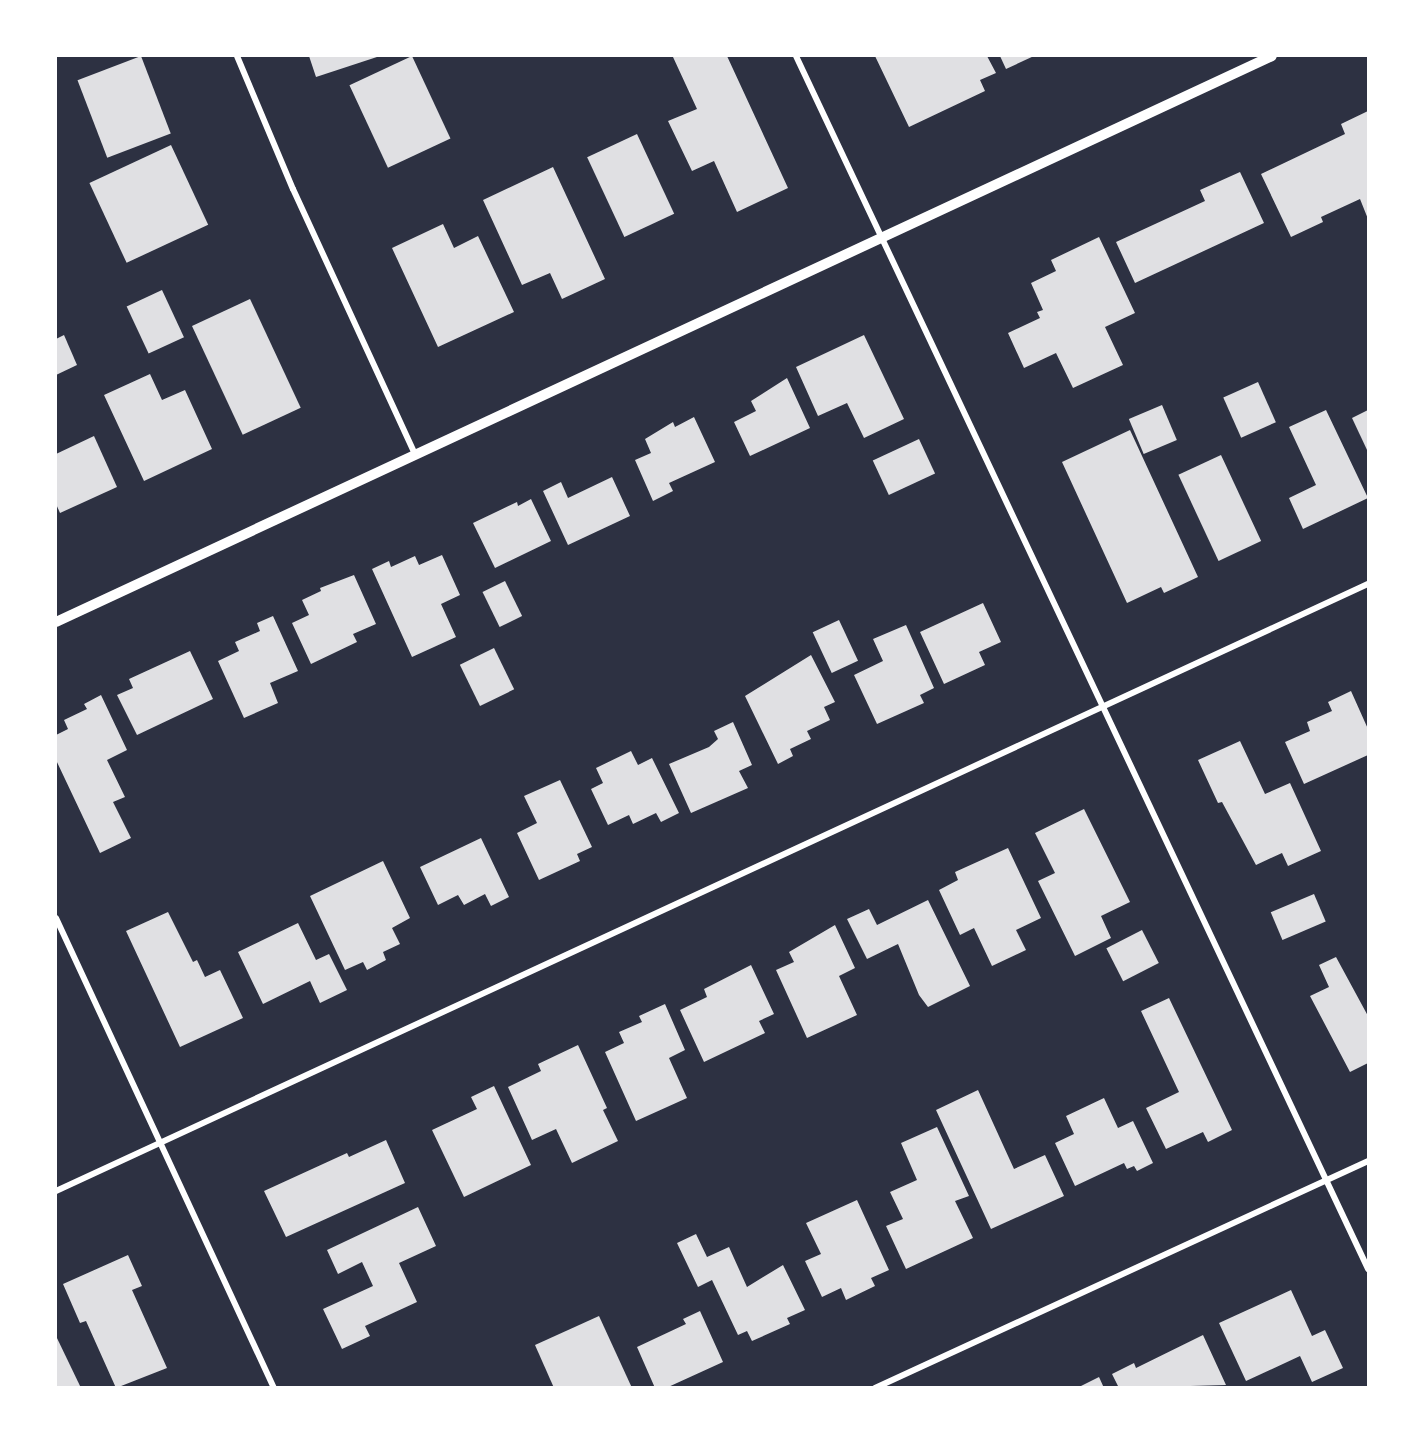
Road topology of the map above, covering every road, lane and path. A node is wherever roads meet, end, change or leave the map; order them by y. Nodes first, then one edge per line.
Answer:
1 (237, 56) edge
2 (795, 56) edge
3 (1272, 56) edge
4 (882, 238) junction
5 (414, 452) junction
6 (1368, 584) edge
7 (56, 622) edge
8 (1102, 706) junction
9 (56, 918) edge
10 (161, 1142) junction
11 (1368, 1161) edge
12 (1327, 1180) junction
13 (56, 1191) edge
14 (1368, 1269) edge
15 (274, 1388) edge
16 (875, 1388) edge

1 - 5 street
2 - 4 street
3 - 4 street
4 - 5 street
4 - 8 street
5 - 7 street
6 - 8 street
8 - 10 street
8 - 12 street
9 - 10 street
10 - 13 street
10 - 15 street
11 - 12 street
12 - 14 street
12 - 16 street

